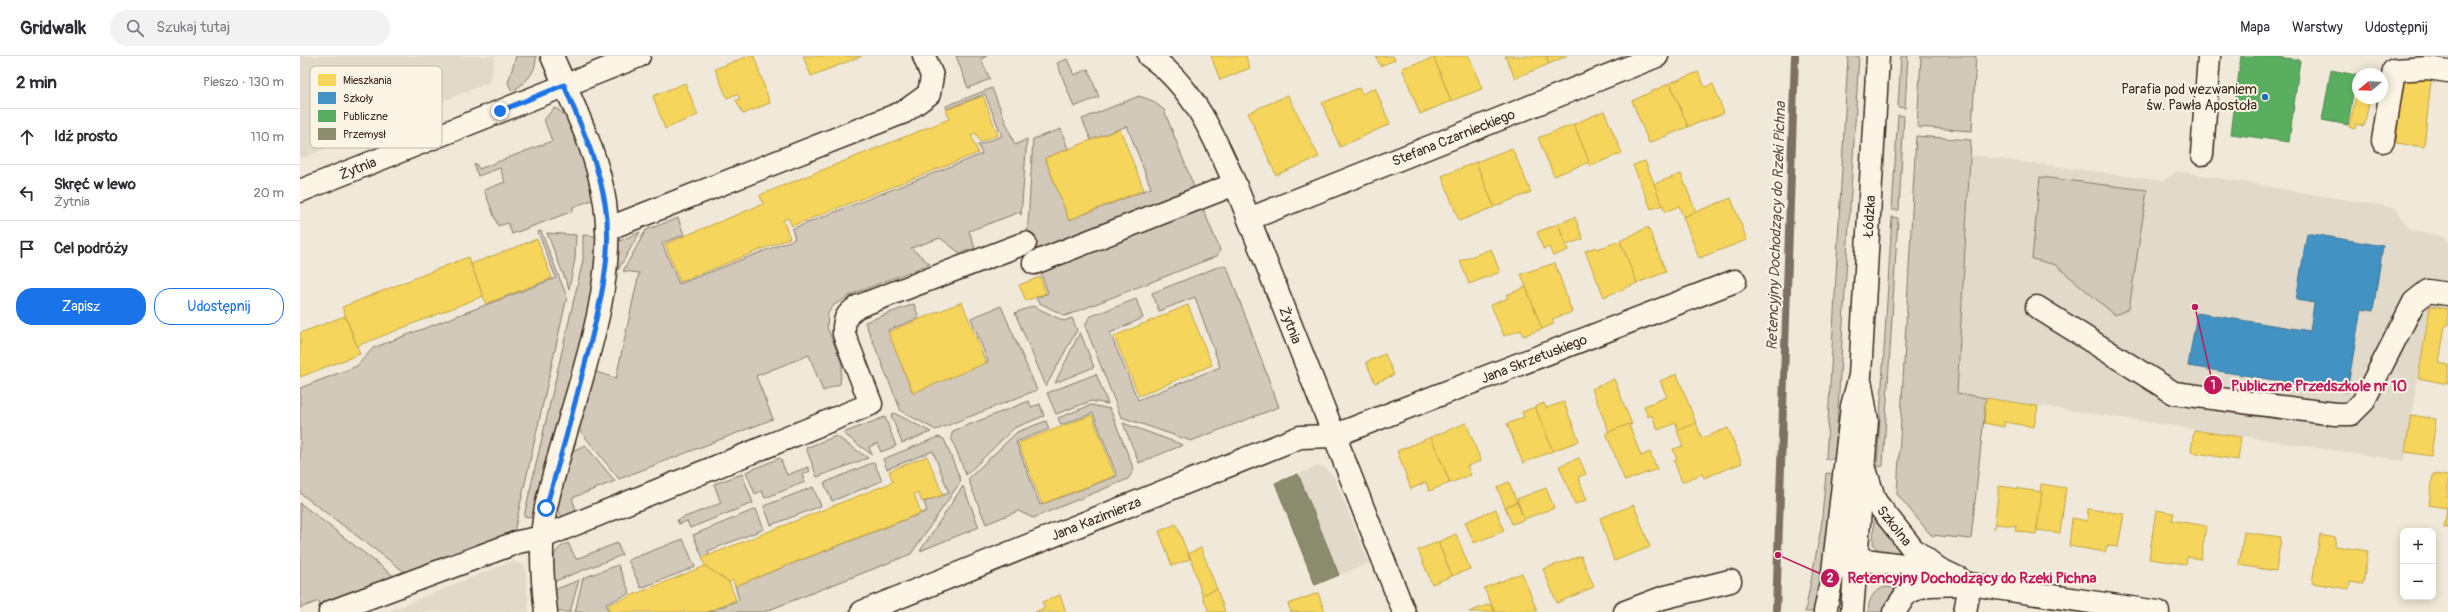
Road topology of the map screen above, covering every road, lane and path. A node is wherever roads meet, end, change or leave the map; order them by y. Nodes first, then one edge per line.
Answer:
1 (552, 56) edge
2 (639, 56) edge
3 (924, 56) edge
4 (1150, 56) edge
5 (1658, 56) edge
6 (1878, 56) edge
7 (2209, 56) edge
8 (2448, 71) edge
9 (564, 85) junction
10 (442, 134) edge
11 (2383, 141) dead end
12 (407, 148) edge
13 (2202, 154) dead end
14 (1235, 184) junction
15 (300, 191) edge
16 (1249, 219) junction
17 (607, 229) junction
18 (1025, 242) dead end
19 (1034, 263) dead end
20 (1735, 281) dead end
21 (2448, 294) edge
22 (2037, 307) dead end
23 (1860, 376) junction
24 (1333, 436) junction
25 (1865, 469) junction
26 (543, 537) junction
27 (1857, 559) junction
28 (1941, 570) junction
29 (1833, 572) junction
30 (1730, 581) dead end
31 (1970, 584) junction
32 (2110, 609) edge
33 (330, 612) edge
34 (546, 612) edge
35 (862, 612) edge
36 (1404, 612) edge
37 (1625, 612) edge
38 (1825, 612) edge
39 (1852, 612) edge
40 (1894, 612) edge
41 (1965, 612) edge
42 (2158, 612) edge

1 - 9 street
2 - 9 street, Żytnia
3 - 17 street
4 - 14 street, Żytnia
5 - 16 street, Stefana Czarnieckiego
6 - 23 street, Łódzka
7 - 13 street
8 - 11 street
9 - 10 street, Żytnia
9 - 17 street
12 - 15 street, Żytnia
14 - 16 street, Żytnia
14 - 19 street
16 - 24 street, Żytnia
17 - 26 street
18 - 26 street
20 - 24 street, Jana Skrzetuskiego
21 - 22 street
23 - 25 street, Łódzka
23 - 29 street, Łódzka
24 - 35 street, Jana Kazimierza
24 - 36 street, Żytnia
25 - 27 street, Łódzka
25 - 28 street, Szkolna
26 - 33 street
26 - 34 street
27 - 28 street, Szkolna
27 - 29 street
27 - 39 street, Łódzka
28 - 31 street, Szkolna
29 - 38 street, Łódzka
30 - 37 street
31 - 32 street, Szkolna
31 - 40 street, Szkolna
31 - 41 street
32 - 42 street, Szkolna

